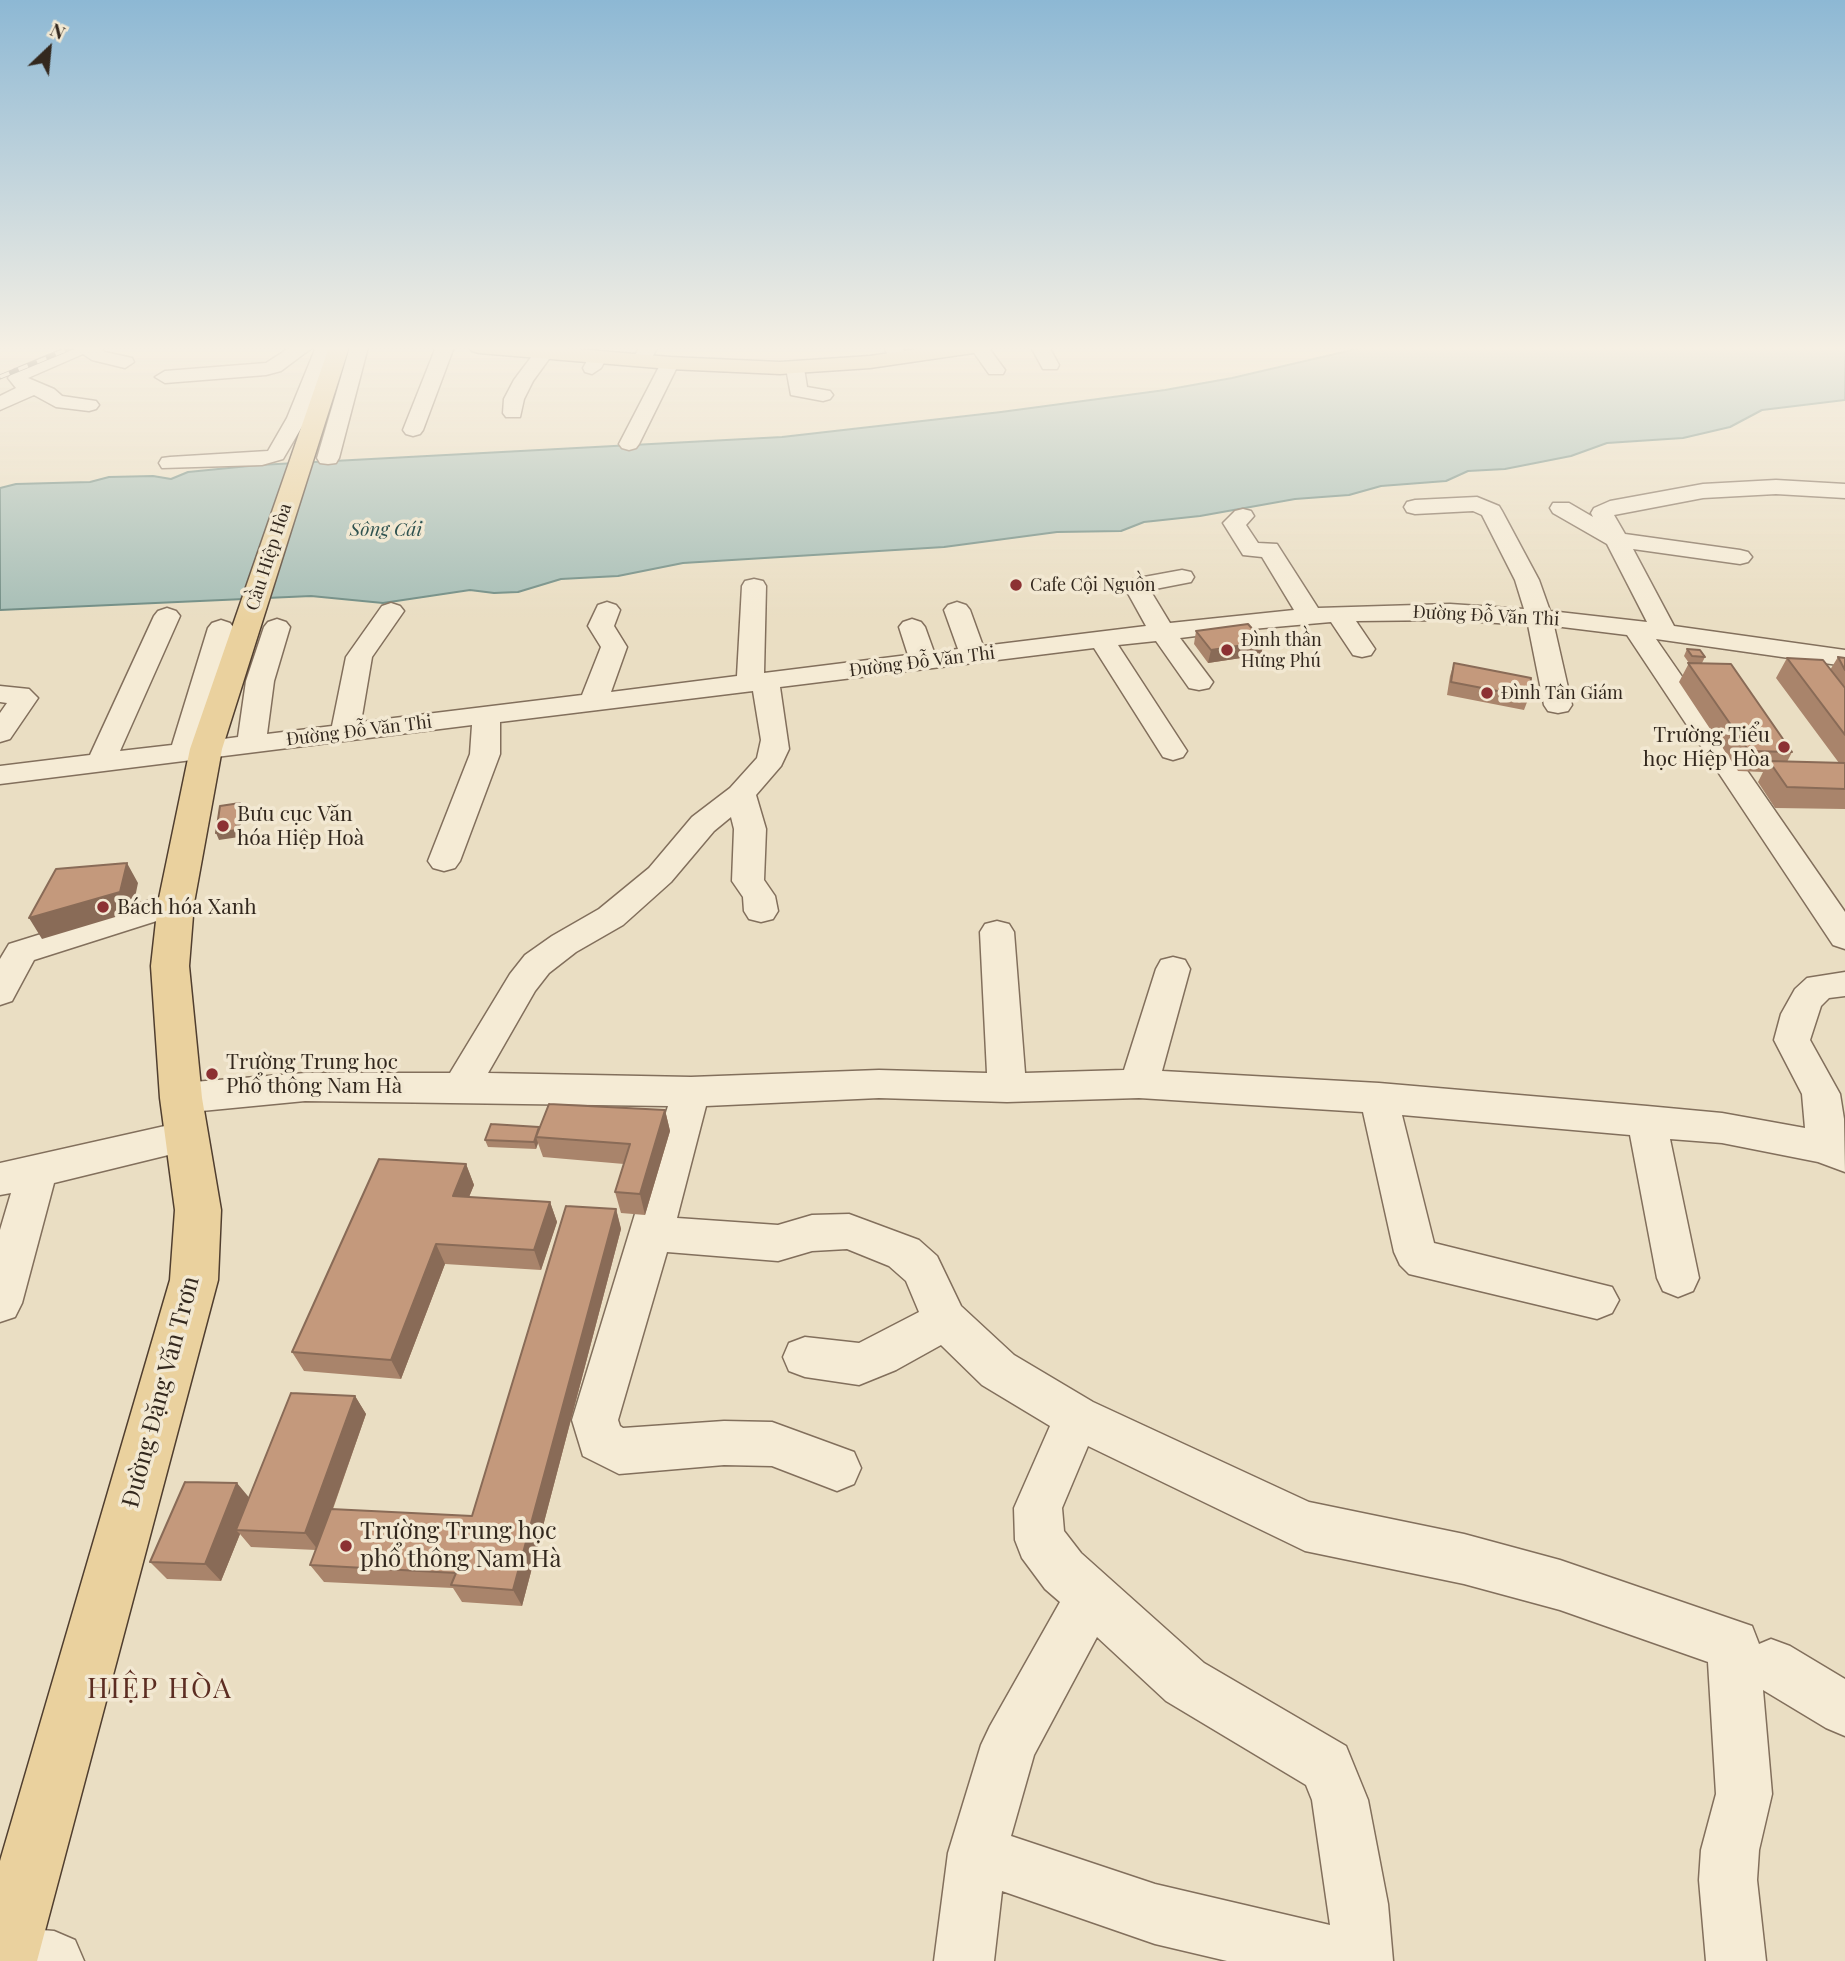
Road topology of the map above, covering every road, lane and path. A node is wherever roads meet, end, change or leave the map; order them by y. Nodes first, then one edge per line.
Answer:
1 (285, 439) edge
2 (305, 439) edge
3 (333, 439) edge
4 (632, 439) edge
5 (629, 444) dead end
6 (328, 458) dead end
7 (170, 463) dead end
8 (1845, 491) edge
9 (1415, 507) dead end
10 (1561, 508) dead end
11 (1243, 516) dead end
12 (1616, 540) junction
13 (1741, 558) dead end
14 (1182, 578) dead end
15 (754, 586) dead end
16 (607, 610) dead end
17 (957, 610) dead end
18 (391, 611) dead end
19 (1338, 614) junction
20 (167, 616) dead end
21 (1310, 616) junction
22 (1539, 617) junction
23 (277, 626) dead end
24 (912, 626) dead end
25 (221, 628) dead end
26 (1650, 629) junction
27 (1164, 632) junction
28 (1102, 640) junction
29 (1362, 649) dead end
30 (973, 656) junction
31 (1845, 659) edge
32 (924, 662) junction
33 (757, 682) junction
34 (1199, 682) dead end
35 (226, 688) joint
36 (12, 696) edge
37 (593, 702) junction
38 (1558, 705) dead end
39 (486, 715) junction
40 (0, 733) edge
41 (345, 733) junction
42 (214, 749) junction
43 (1173, 751) dead end
44 (101, 762) junction
45 (0, 775) edge
46 (741, 794) junction
47 (444, 861) dead end
48 (176, 904) junction
49 (761, 911) dead end
50 (997, 932) dead end
51 (1845, 936) edge
52 (10, 952) edge
53 (1173, 969) dead end
54 (1845, 984) edge
55 (0, 992) edge
56 (1139, 1084) junction
57 (461, 1087) junction
58 (1007, 1088) junction
59 (691, 1092) junction
60 (1380, 1098) junction
61 (184, 1117) junction
62 (1647, 1121) junction
63 (1834, 1151) edge
64 (18, 1176) edge
65 (652, 1233) junction
66 (1678, 1278) dead end
67 (1597, 1300) dead end
68 (0, 1303) edge
69 (945, 1320) junction
70 (805, 1357) dead end
71 (1077, 1417) junction
72 (837, 1468) dead end
73 (1092, 1596) junction
74 (1771, 1665) dead end
75 (1845, 1709) edge
76 (977, 1853) junction
77 (21, 1960) edge
78 (964, 1961) edge
79 (1353, 1961) edge
80 (1363, 1961) edge
81 (1736, 1961) edge

1 - 7 street
2 - 35 main road, Cầu Hiệp Hòa
3 - 6 street
4 - 5 street
8 - 12 street
9 - 22 street
10 - 12 street
11 - 21 street
12 - 13 street
12 - 26 street
14 - 27 street
15 - 33 street
16 - 37 street
17 - 30 street
18 - 41 street
19 - 21 street, Đường Đỗ Văn Thi
19 - 22 street, Đường Đỗ Văn Thi
19 - 29 street
20 - 44 street
21 - 27 street, Đường Đỗ Văn Thi
22 - 26 street, Đường Đỗ Văn Thi
22 - 38 street
23 - 42 street
24 - 32 street
25 - 42 street
26 - 31 street, Đường Đỗ Văn Thi
26 - 51 street
27 - 28 street, Đường Đỗ Văn Thi
27 - 34 street
28 - 30 street, Đường Đỗ Văn Thi
28 - 43 street
30 - 32 street, Đường Đỗ Văn Thi
32 - 33 street, Đường Đỗ Văn Thi
33 - 37 street, Đường Đỗ Văn Thi
33 - 46 street
35 - 42 main road, Đường Đặng Văn Trơn
36 - 40 street
37 - 39 street, Đường Đỗ Văn Thi
39 - 41 street, Đường Đỗ Văn Thi
39 - 47 street
41 - 42 street, Đường Đỗ Văn Thi
42 - 44 street, Đường Đỗ Văn Thi
42 - 48 main road, Đường Đặng Văn Trơn
44 - 45 street, Đường Đỗ Văn Thi
46 - 49 street
46 - 57 street
48 - 52 street
48 - 61 main road, Đường Đặng Văn Trơn
50 - 58 street
52 - 55 street
53 - 56 street
54 - 63 street
56 - 58 street
56 - 60 street
57 - 59 street
57 - 61 street
58 - 59 street
59 - 65 street
60 - 62 street
60 - 67 street
61 - 64 street
61 - 77 main road, Đường Đặng Văn Trơn
62 - 63 street
62 - 66 street
64 - 68 street
65 - 69 street
65 - 72 street
69 - 70 street
69 - 71 street
71 - 73 street
71 - 81 street
73 - 76 street
73 - 80 street
74 - 75 street
76 - 78 street
76 - 79 street

